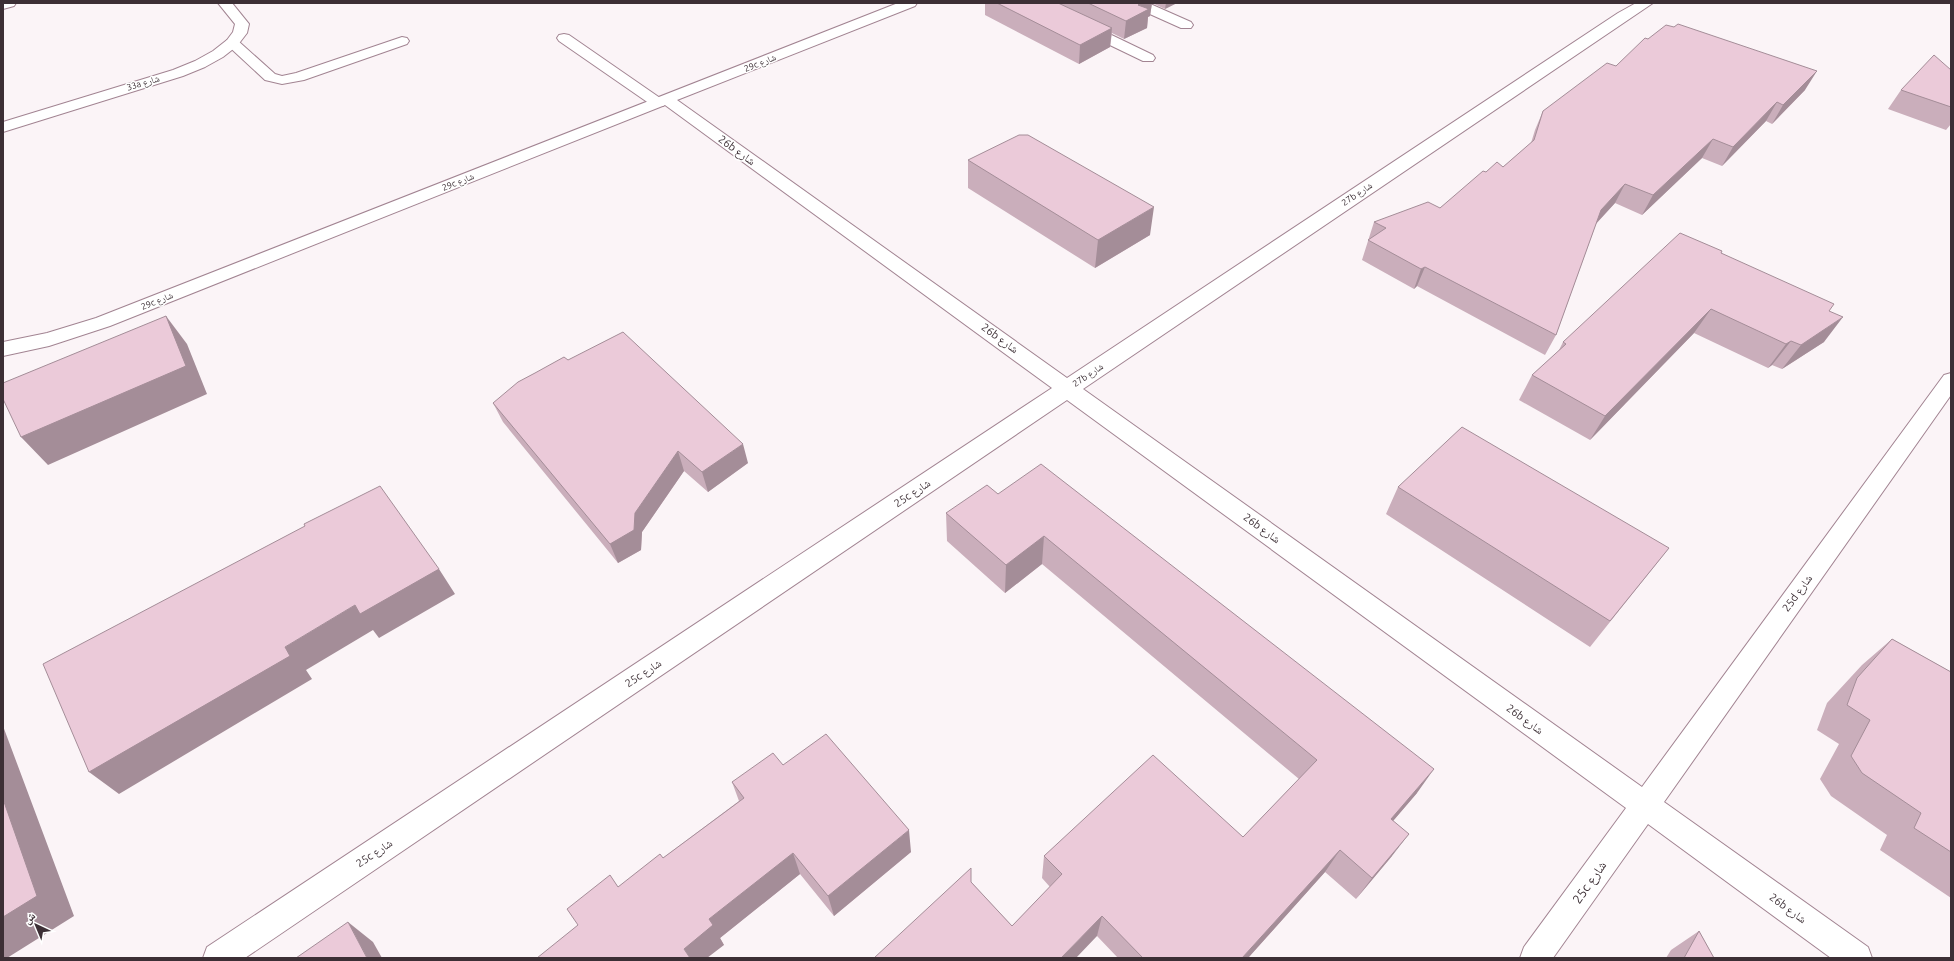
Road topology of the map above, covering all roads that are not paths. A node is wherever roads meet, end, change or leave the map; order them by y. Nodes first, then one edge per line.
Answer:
1 (9, 3) edge
2 (225, 3) edge
3 (910, 3) edge
4 (1034, 3) edge
5 (1137, 3) edge
6 (1646, 3) edge
7 (3, 5) edge
8 (1186, 25) dead end
9 (564, 38) dead end
10 (402, 41) dead end
11 (232, 43) junction
12 (1148, 58) dead end
13 (662, 101) junction
14 (3, 128) edge
15 (3, 349) edge
16 (1951, 380) edge
17 (1069, 388) junction
18 (1644, 805) junction
19 (218, 958) edge
20 (1535, 958) edge
21 (1857, 958) edge

1 - 7 street
2 - 11 street, 33a شارع
3 - 13 street, 29c شارع
4 - 12 street
5 - 8 street
6 - 17 street, 27b شارع
9 - 13 street, 26b شارع
10 - 11 street
11 - 14 street, 33a شارع
13 - 15 street, 29c شارع
13 - 17 street, 26b شارع
16 - 18 street, 25d شارع
17 - 18 street, 26b شارع
17 - 19 street, 25c شارع
18 - 20 street, 25c شارع
18 - 21 street, 26b شارع

